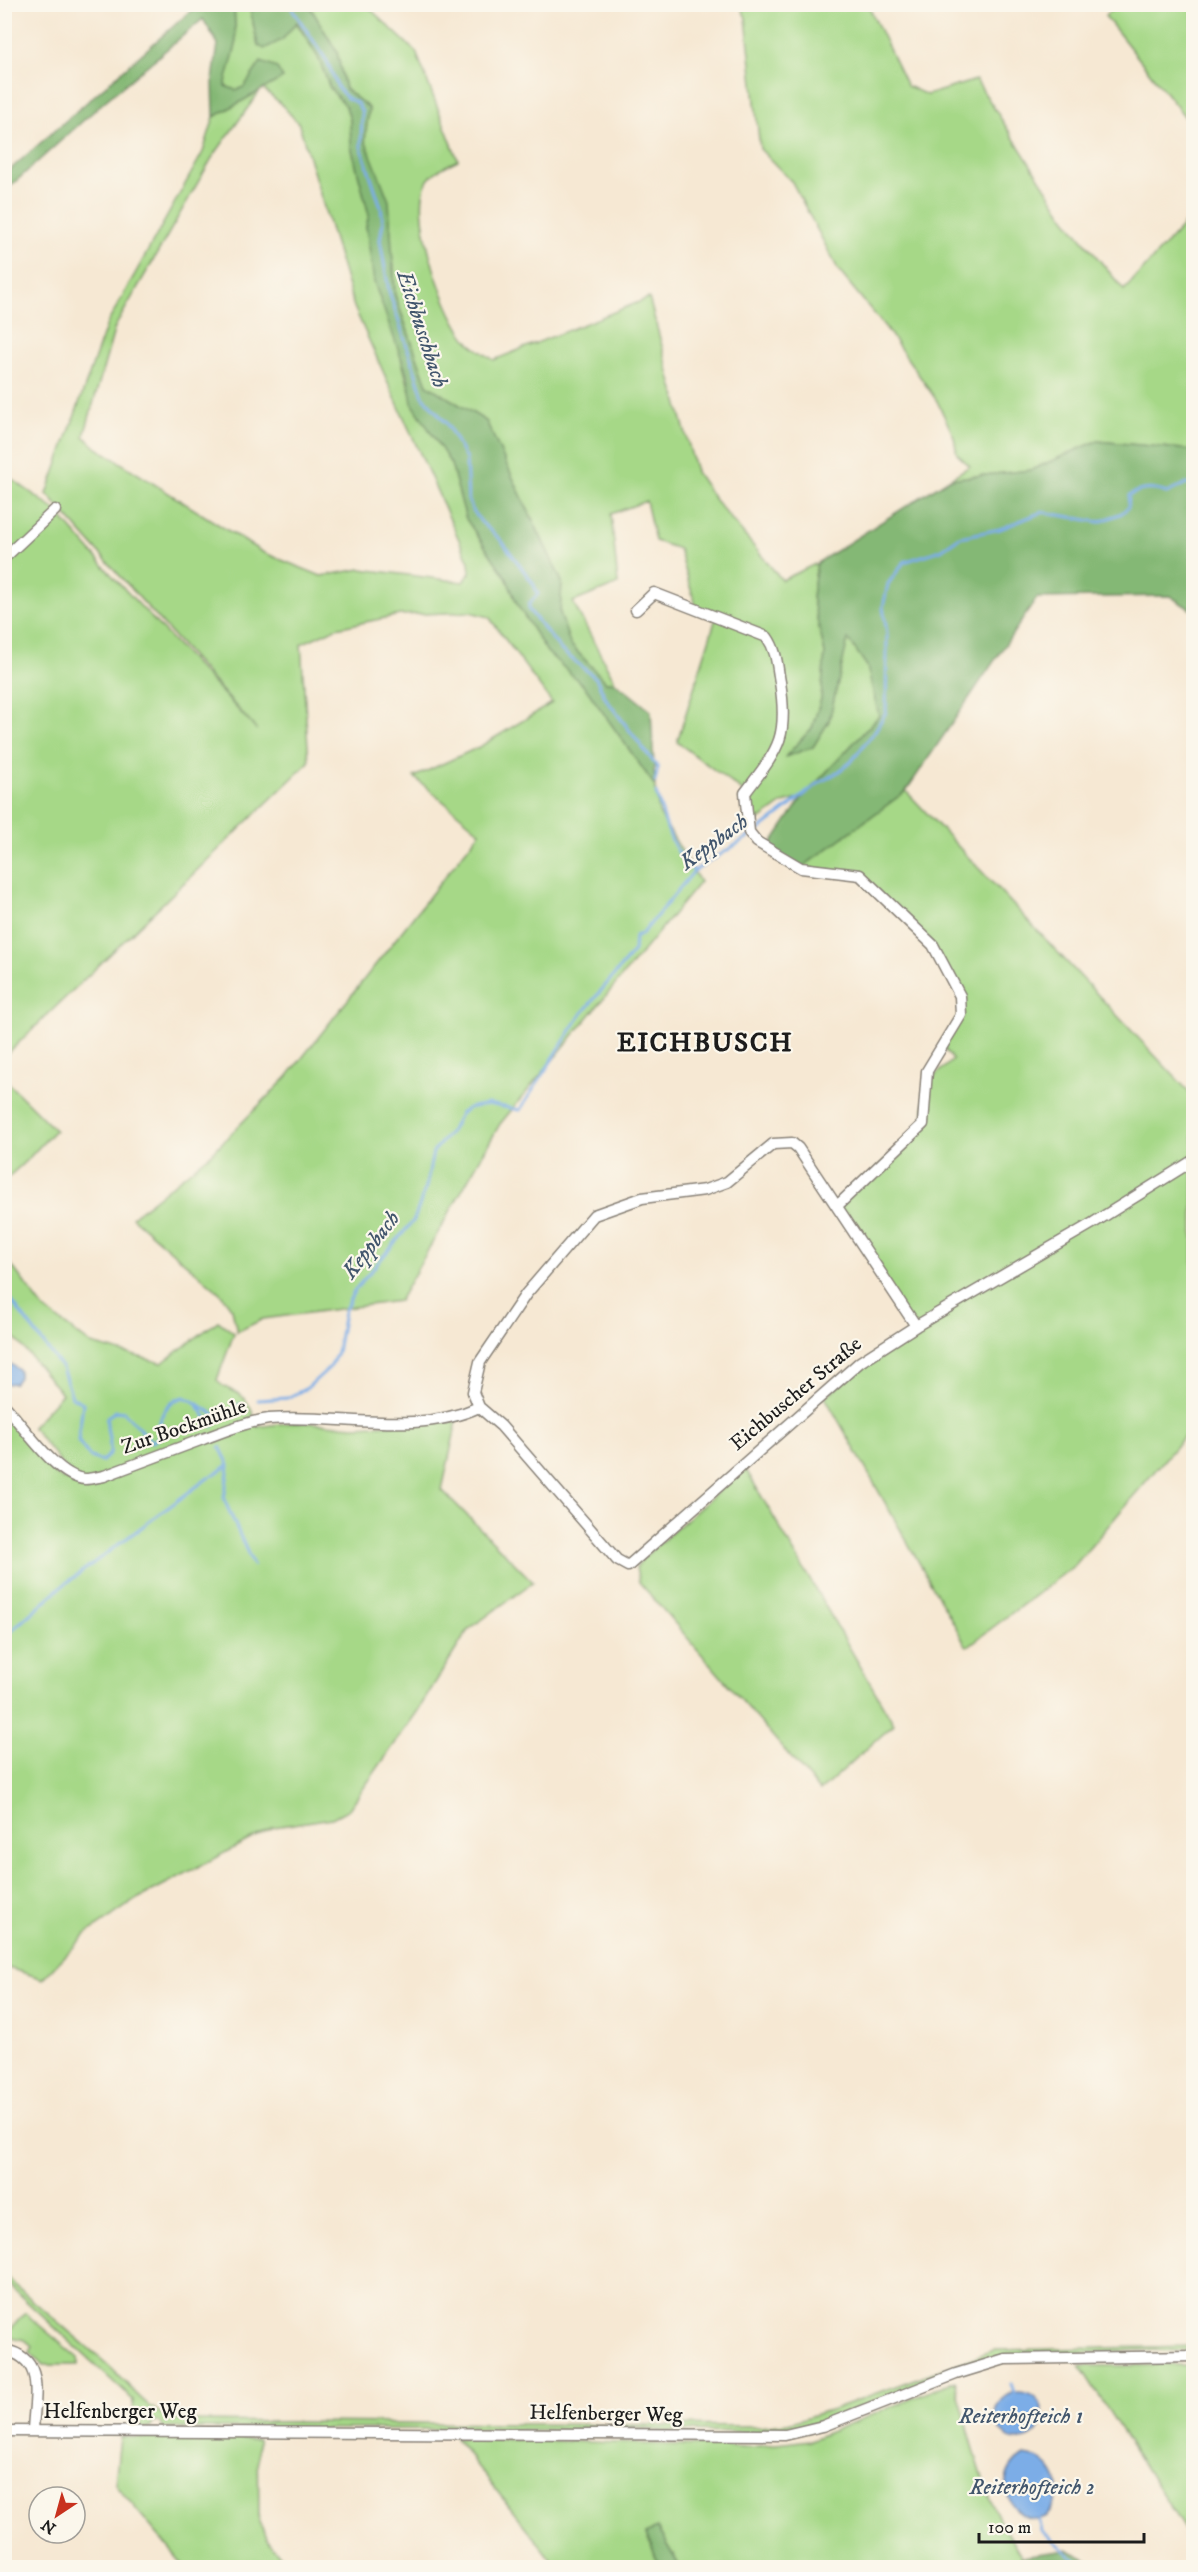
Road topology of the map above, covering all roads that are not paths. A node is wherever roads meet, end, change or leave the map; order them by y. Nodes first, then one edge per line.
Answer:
1 (55, 510) dead end
2 (4, 558) edge
3 (636, 610) dead end
4 (1194, 1160) edge
5 (837, 1206) junction
6 (916, 1326) junction
7 (4, 1405) edge
8 (479, 1407) junction
9 (4, 2350) edge
10 (1194, 2356) edge
11 (4, 2431) edge
12 (33, 2431) junction

1 - 2 street
3 - 5 street
4 - 6 street, Eichbuscher Straße
5 - 6 street
5 - 8 street
6 - 8 street, Eichbuscher Straße
7 - 8 street, Zur Bockmühle
9 - 12 street
10 - 12 street, Helfenberger Weg
11 - 12 street, Helfenberger Weg

